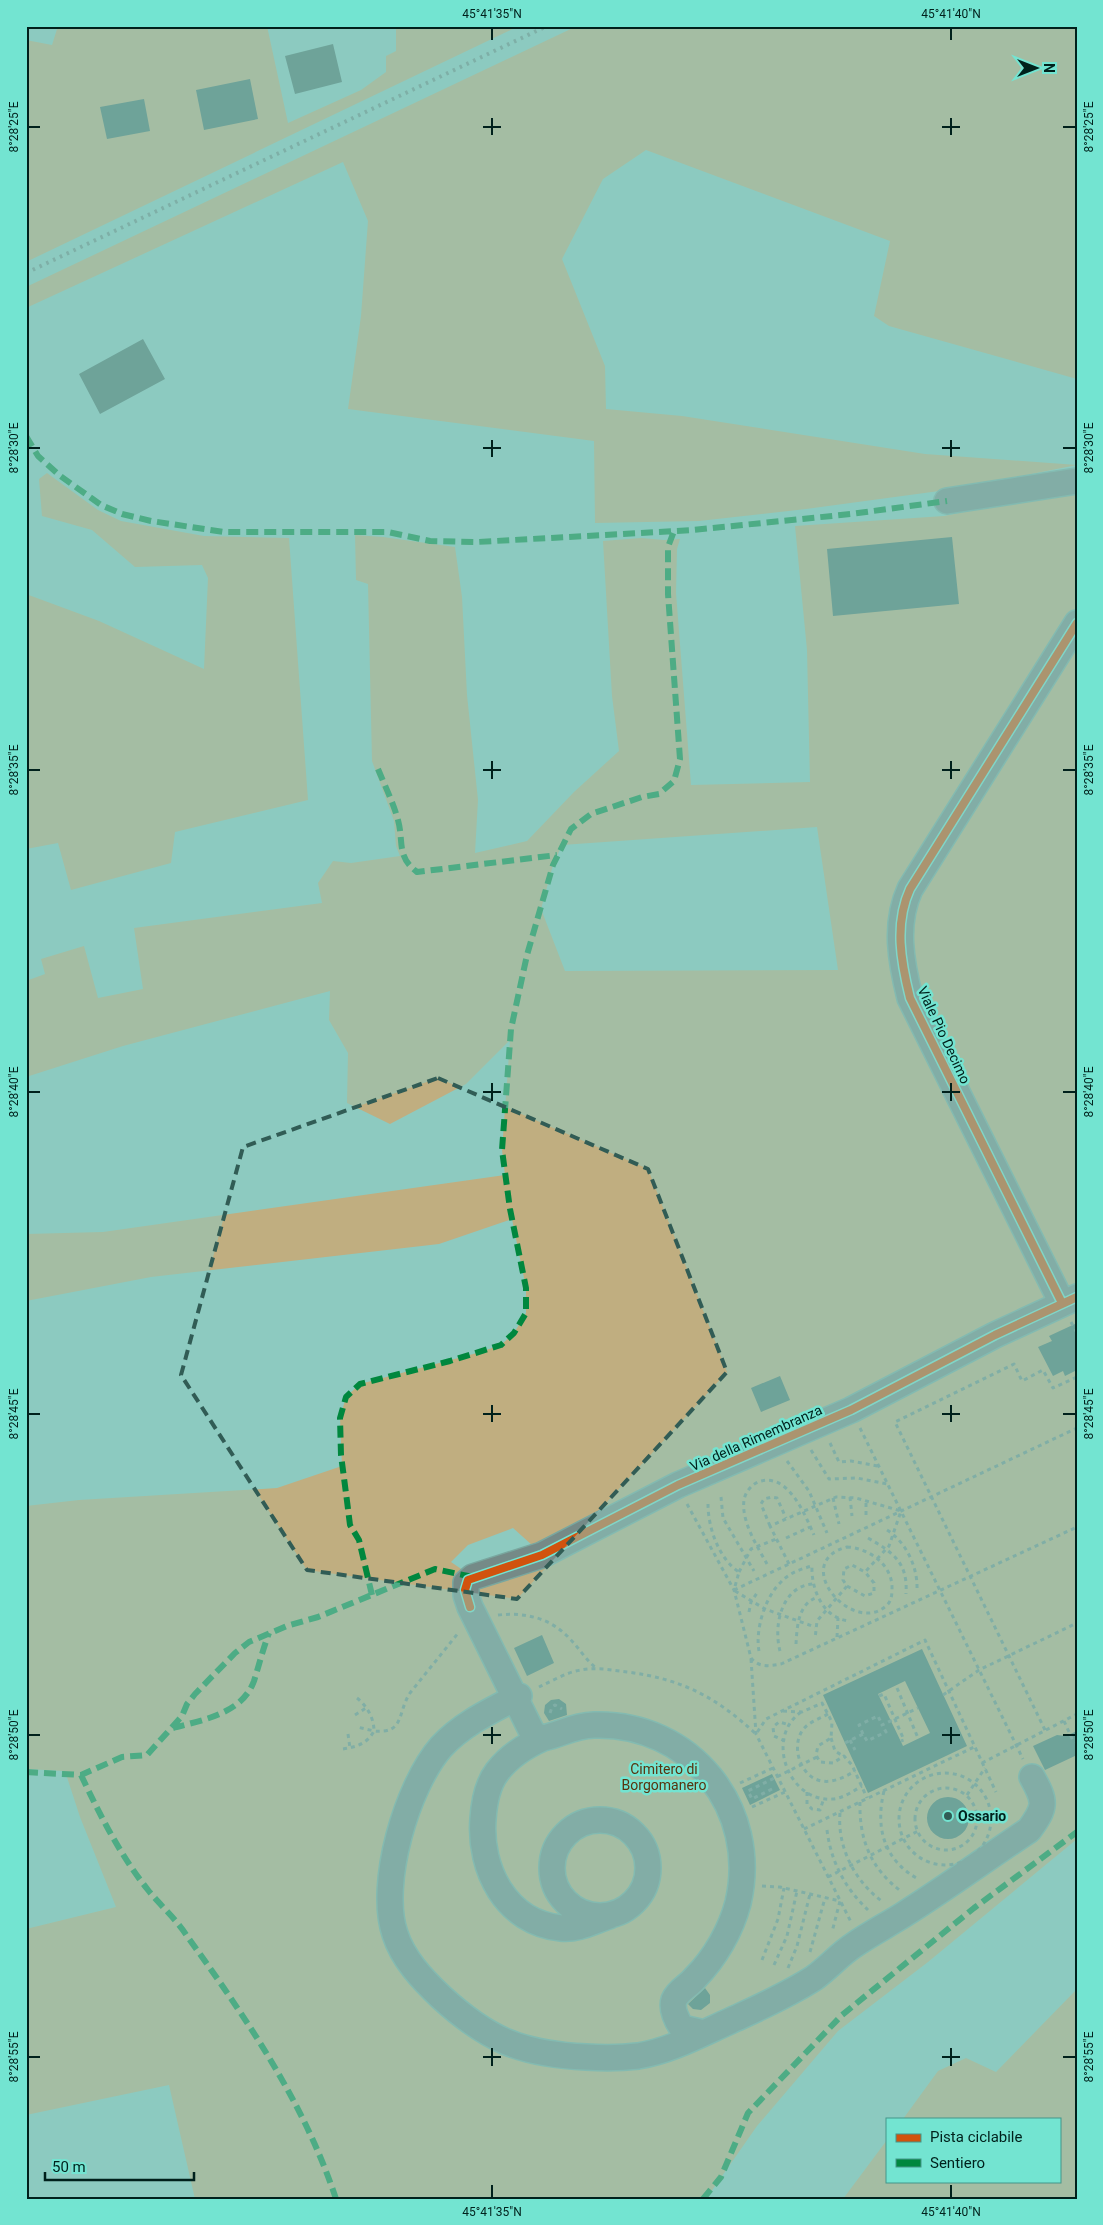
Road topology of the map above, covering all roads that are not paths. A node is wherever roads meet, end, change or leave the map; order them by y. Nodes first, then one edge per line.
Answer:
1 (1077, 480) edge
2 (947, 500) dead end
3 (1077, 623) edge
4 (1070, 1300) edge
5 (517, 1697) junction
6 (543, 1738) junction
7 (1032, 1777) road end
8 (609, 1916) dead end
9 (704, 2033) junction

1 - 2 street
3 - 4 street, Viale Pio Decimo
4 - 5 street, Via della Rimembranza
5 - 6 street
5 - 9 street
6 - 8 street
6 - 9 street
7 - 9 street

